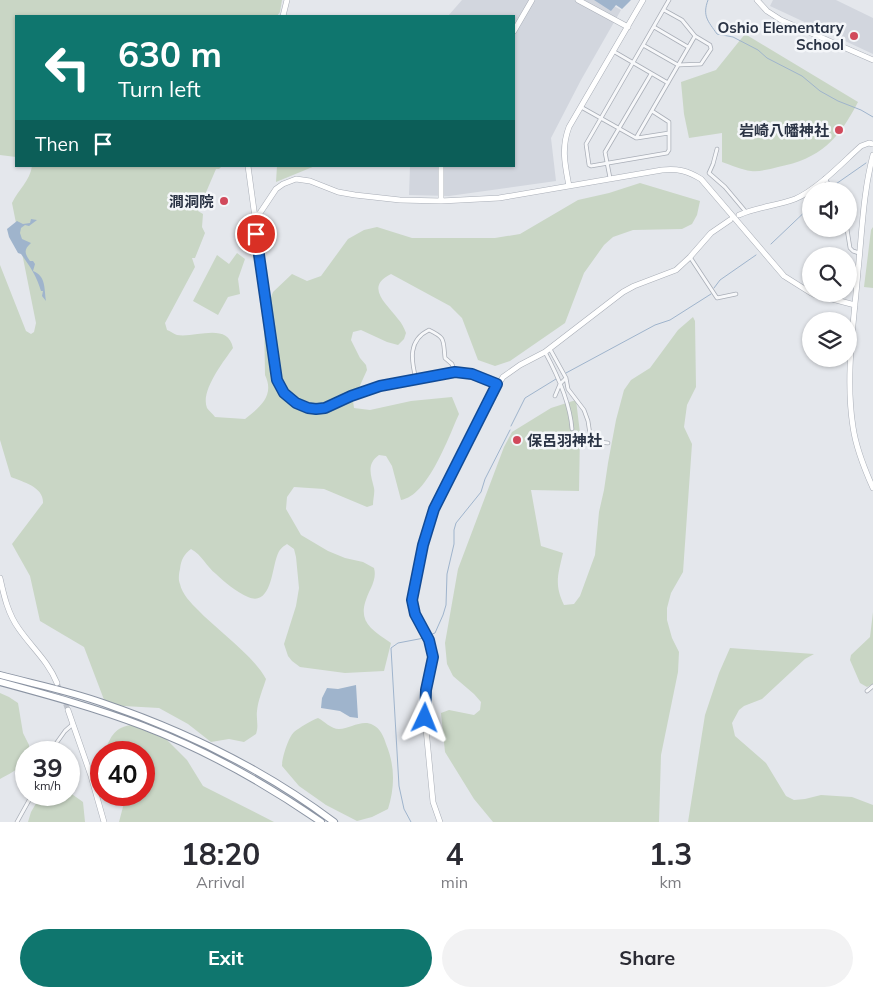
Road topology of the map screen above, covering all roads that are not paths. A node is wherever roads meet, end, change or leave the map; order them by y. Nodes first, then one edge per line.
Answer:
1 (287, 0) edge
2 (532, 0) edge
3 (578, 0) edge
4 (643, 0) edge
5 (669, 0) edge
6 (757, 0) edge
7 (664, 10) junction
8 (283, 15) edge
9 (628, 27) junction
10 (654, 27) junction
11 (515, 29) edge
12 (695, 36) junction
13 (643, 45) junction
14 (688, 48) junction
15 (613, 51) junction
16 (873, 60) edge
17 (633, 63) junction
18 (678, 65) junction
19 (651, 74) junction
20 (668, 83) junction
21 (581, 107) junction
22 (652, 111) junction
23 (600, 118) junction
24 (619, 130) junction
25 (669, 133) junction
26 (636, 138) junction
27 (873, 144) edge
28 (717, 149) dead end
29 (873, 155) edge
30 (607, 163) junction
31 (248, 167) edge
32 (441, 167) edge
33 (825, 178) junction
34 (610, 179) junction
35 (827, 182) edge
36 (569, 186) junction
37 (441, 201) junction
38 (746, 212) junction
39 (739, 215) dead end
40 (254, 216) junction
41 (730, 220) dead end
42 (848, 237) edge
43 (860, 253) junction
44 (690, 257) junction
45 (802, 287) edge
46 (736, 294) dead end
47 (844, 302) edge
48 (855, 305) junction
49 (550, 349) junction
50 (545, 352) junction
51 (455, 372) junction
52 (566, 378) junction
53 (416, 379) junction
54 (497, 384) junction
55 (560, 384) junction
56 (555, 396) dead end
57 (572, 429) dead end
58 (608, 443) dead end
59 (873, 488) edge
60 (0, 578) edge
61 (0, 675) edge
62 (0, 682) edge
63 (57, 684) tunnel mouth
64 (873, 686) edge
65 (866, 691) dead end
66 (68, 710) tunnel mouth
67 (73, 724) junction
68 (57, 741) edge
69 (26, 806) edge
70 (333, 821) edge
71 (17, 822) edge
72 (104, 822) edge
73 (321, 822) edge
74 (440, 822) edge

1 - 8 street
2 - 11 street
3 - 9 street
4 - 9 street
5 - 7 street
6 - 16 street
7 - 10 street
7 - 12 street
9 - 15 street
10 - 13 street
10 - 14 street
12 - 14 street
12 - 18 street
13 - 17 street
13 - 18 street
14 - 18 street
15 - 17 street
15 - 21 street
17 - 19 street
17 - 23 street
18 - 20 street
19 - 20 street
19 - 24 street
20 - 22 street
21 - 23 street
21 - 36 street
22 - 25 street
22 - 26 street
23 - 24 street
23 - 30 street
24 - 26 street
24 - 30 street
25 - 26 street
25 - 30 street
27 - 33 street
28 - 38 street
29 - 43 street
30 - 34 street
31 - 40 street
32 - 37 street
33 - 35 street
33 - 38 street
34 - 36 street
34 - 45 street
36 - 37 street
37 - 40 street
38 - 39 street
40 - 53 street
41 - 44 street
42 - 43 street
43 - 48 street
44 - 46 street
44 - 49 street
47 - 48 street
48 - 59 street
49 - 50 street
49 - 52 street
50 - 54 street
50 - 55 street
51 - 53 street
51 - 53 street
51 - 54 street
52 - 55 street
52 - 58 street
54 - 74 street
55 - 56 street
55 - 57 street
60 - 63 street
61 - 70 highway
62 - 73 highway
64 - 65 street
66 - 67 street
67 - 68 street
67 - 72 street
69 - 71 street

